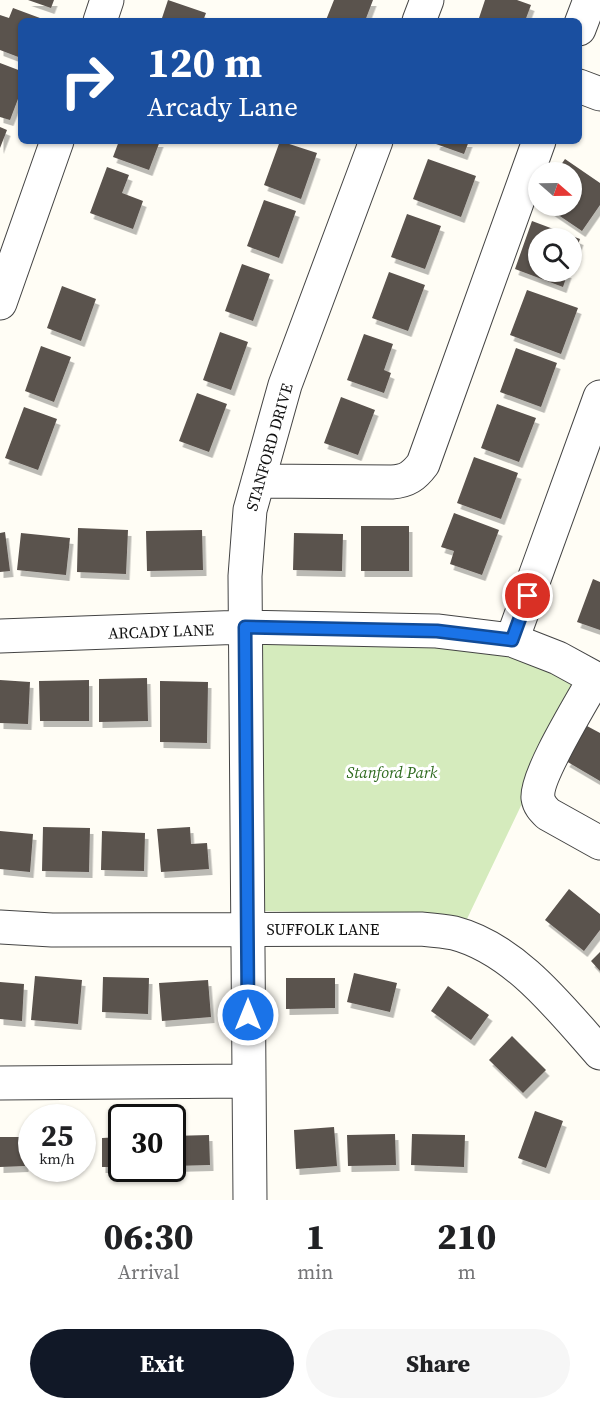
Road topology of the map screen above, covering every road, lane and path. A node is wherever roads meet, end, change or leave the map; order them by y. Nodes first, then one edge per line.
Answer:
1 (107, 0) edge
2 (427, 0) edge
3 (590, 0) edge
4 (101, 18) edge
5 (420, 18) edge
6 (582, 21) edge
7 (582, 87) edge
8 (600, 94) edge
9 (56, 144) edge
10 (375, 144) edge
11 (538, 144) edge
12 (0, 303) edge
13 (600, 397) edge
14 (258, 481) junction
15 (245, 627) junction
16 (0, 636) edge
17 (512, 640) junction
18 (598, 679) edge
19 (600, 843) edge
20 (0, 927) edge
21 (247, 928) junction
22 (600, 1053) edge
23 (248, 1081) junction
24 (0, 1083) edge
25 (250, 1200) edge

1 - 4 street
2 - 5 street
3 - 6 street
7 - 8 street
9 - 12 street
10 - 14 street, STANFORD DRIVE
11 - 14 street
13 - 17 street
14 - 15 street, STANFORD DRIVE
15 - 16 street, ARCADY LANE
15 - 17 street, ARCADY LANE
15 - 21 street, STANFORD DRIVE
17 - 18 street, ARCADY LANE
18 - 19 street
20 - 21 street, SUFFOLK LANE
21 - 22 street, SUFFOLK LANE
21 - 23 street, STANFORD DRIVE
23 - 24 street
23 - 25 street, STANFORD DRIVE

